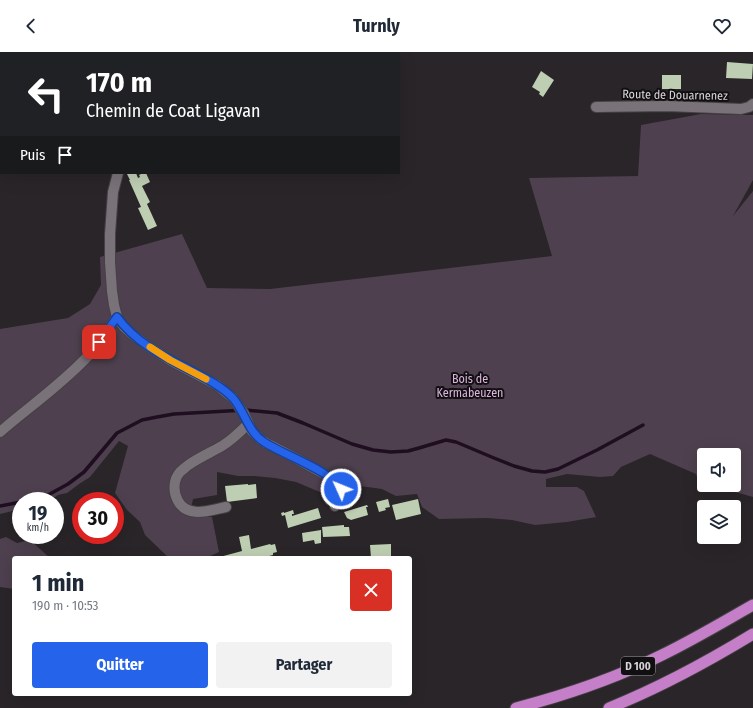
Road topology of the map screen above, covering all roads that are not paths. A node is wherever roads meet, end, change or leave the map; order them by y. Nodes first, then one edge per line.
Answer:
1 (753, 104) edge
2 (596, 107) dead end
3 (118, 174) edge
4 (117, 317) junction
5 (248, 424) junction
6 (0, 432) edge
7 (335, 506) dead end
8 (226, 507) dead end
9 (753, 605) edge
10 (753, 634) edge
11 (516, 708) edge
12 (610, 708) edge

1 - 2 street, Route de Douarnenez
3 - 4 street
4 - 5 street
4 - 6 street
5 - 7 street
5 - 8 street
9 - 11 highway, D 100
10 - 12 highway, D 100

